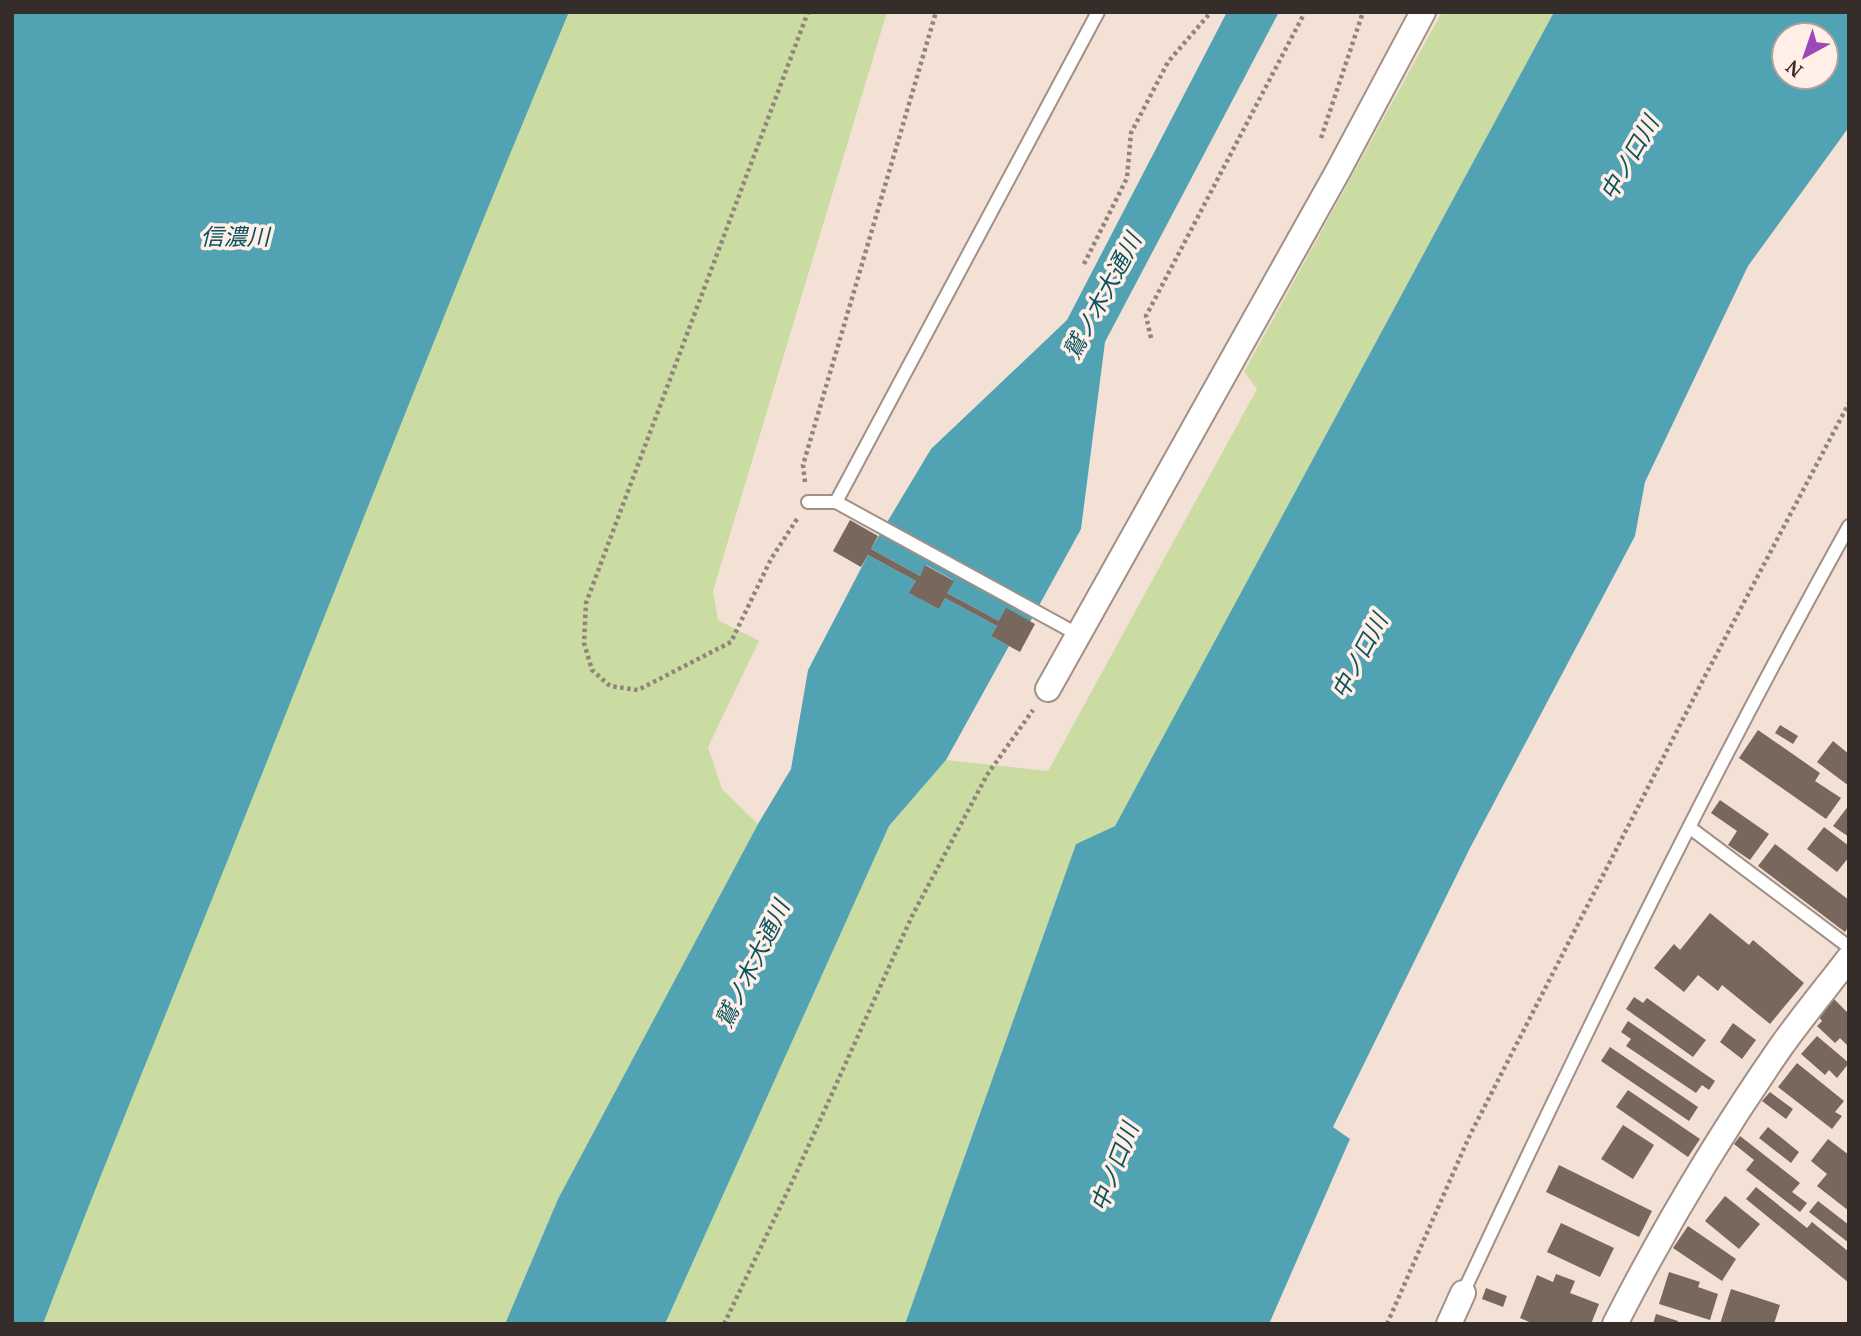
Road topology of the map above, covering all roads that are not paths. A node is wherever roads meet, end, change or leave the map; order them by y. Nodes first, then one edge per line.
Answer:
1 (1098, 12) edge
2 (1423, 12) edge
3 (808, 502) road end
4 (836, 502) junction
5 (1849, 526) edge
6 (1077, 634) junction
7 (1048, 689) road end
8 (1689, 827) junction
9 (1849, 947) edge
10 (1849, 958) edge
11 (1463, 1293) joint
12 (1450, 1324) edge
13 (1615, 1324) edge

1 - 4 lane
2 - 6 street
3 - 4 lane
4 - 6 lane
5 - 8 lane
6 - 7 street
8 - 9 lane
8 - 11 lane
10 - 13 street
11 - 12 street

